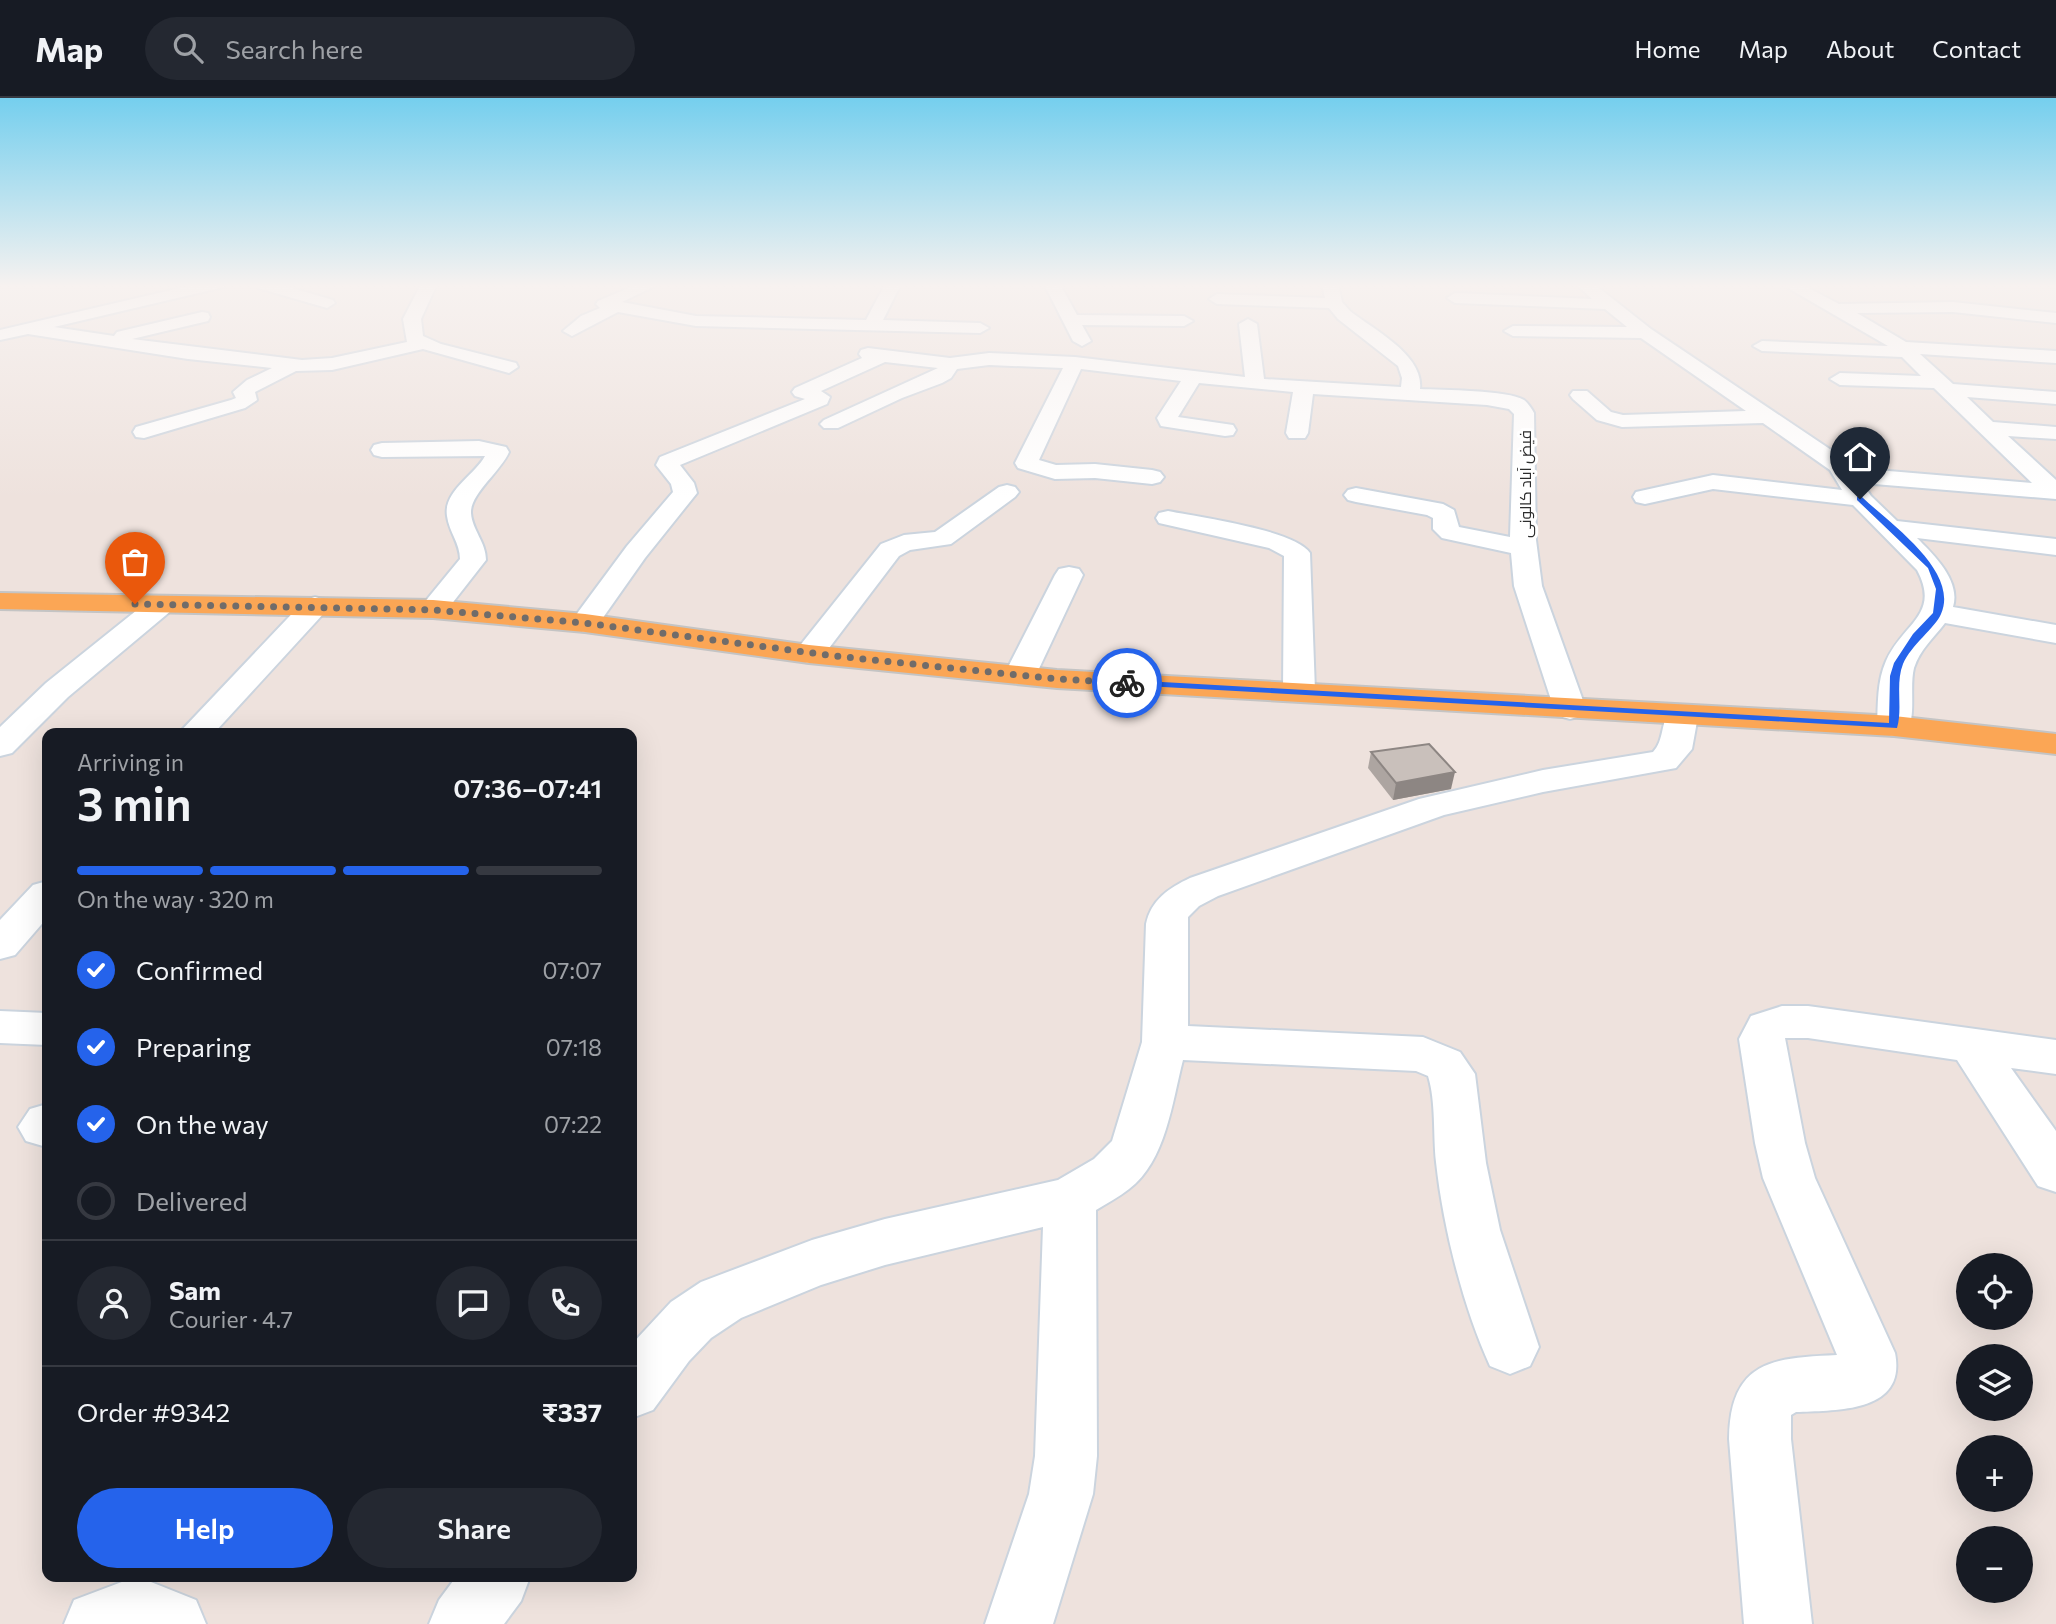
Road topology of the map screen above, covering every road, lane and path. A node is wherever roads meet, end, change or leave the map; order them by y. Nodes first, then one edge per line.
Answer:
1 (215, 355) edge
2 (372, 355) edge
3 (465, 355) edge
4 (875, 355) edge
5 (878, 355) edge
6 (962, 355) edge
7 (1082, 355) edge
8 (1252, 355) edge
9 (1396, 355) edge
10 (1677, 355) edge
11 (1911, 355) edge
12 (2017, 355) edge
13 (2056, 357) edge
14 (958, 362) junction
15 (1085, 364) junction
16 (292, 365) junction
17 (509, 367) dead end
18 (1193, 377) junction
19 (1840, 379) dead end
20 (1255, 384) junction
21 (1945, 386) junction
22 (1304, 388) junction
23 (1410, 393) junction
24 (1580, 395) dead end
25 (2056, 398) edge
26 (1767, 417) junction
27 (831, 424) dead end
28 (1988, 428) junction
29 (1225, 430) dead end
30 (144, 432) dead end
31 (1297, 433) dead end
32 (2056, 433) edge
33 (382, 450) dead end
34 (1848, 475) junction
35 (1152, 477) dead end
36 (2051, 483) edge
37 (1007, 492) dead end
38 (1356, 495) dead end
39 (1645, 497) dead end
40 (1860, 499) junction
41 (1168, 518) dead end
42 (1887, 527) junction
43 (2056, 547) edge
44 (1524, 548) junction
45 (1069, 575) dead end
46 (0, 601) edge
47 (162, 604) junction
48 (315, 606) junction
49 (433, 610) junction
50 (1937, 613) junction
51 (585, 623) junction
52 (2056, 634) edge
53 (809, 654) junction
54 (1020, 675) junction
55 (1299, 691) junction
56 (1570, 709) junction
57 (1682, 716) junction
58 (1894, 726) junction
59 (201, 728) edge
60 (2056, 744) edge
61 (0, 746) edge
62 (42, 899) edge
63 (0, 945) edge
64 (0, 1027) edge
65 (42, 1029) edge
66 (1165, 1042) junction
67 (1971, 1045) junction
68 (2056, 1057) edge
69 (2056, 1171) edge
70 (1070, 1199) junction
71 (1510, 1347) dead end
72 (637, 1383) edge
73 (494, 1582) edge
74 (98, 1624) edge
75 (172, 1624) edge
76 (463, 1624) edge
77 (1019, 1624) edge
78 (1778, 1624) edge

1 - 16 street
2 - 16 street
3 - 17 street
4 - 51 street, فیض آباد کالونی
5 - 14 street, فیض آباد کالونی
6 - 14 street
7 - 15 street
8 - 20 street
9 - 23 street
10 - 26 street
11 - 21 street
12 - 13 street
14 - 15 street, فیض آباد کالونی
14 - 27 street
15 - 18 street, فیض آباد کالونی
15 - 35 street
16 - 30 street
18 - 20 street, فیض آباد کالونی
18 - 29 street
19 - 21 street
20 - 22 street, فیض آباد کالونی
21 - 25 street
21 - 28 street
22 - 23 street, فیض آباد کالونی
22 - 31 street
23 - 44 street, فیض آباد کالونی
24 - 26 street
26 - 34 street
28 - 32 street
28 - 36 street
33 - 49 street
34 - 36 street
34 - 40 street
37 - 53 street
38 - 44 street
39 - 40 street
40 - 42 street
41 - 55 street
42 - 43 street
42 - 50 street
44 - 56 street, فیض آباد کالونی
45 - 54 street
46 - 47 main road
47 - 48 main road
47 - 61 street
48 - 49 main road
48 - 59 street
49 - 51 main road
50 - 52 street
50 - 58 street
51 - 53 main road
53 - 54 main road
54 - 55 main road
55 - 56 main road
56 - 57 main road
57 - 58 main road
57 - 66 street
58 - 60 main road
62 - 63 street
64 - 65 street
66 - 70 street
66 - 71 street
67 - 68 street
67 - 69 street
67 - 78 street
70 - 72 street
70 - 77 street
73 - 76 street
74 - 75 street

